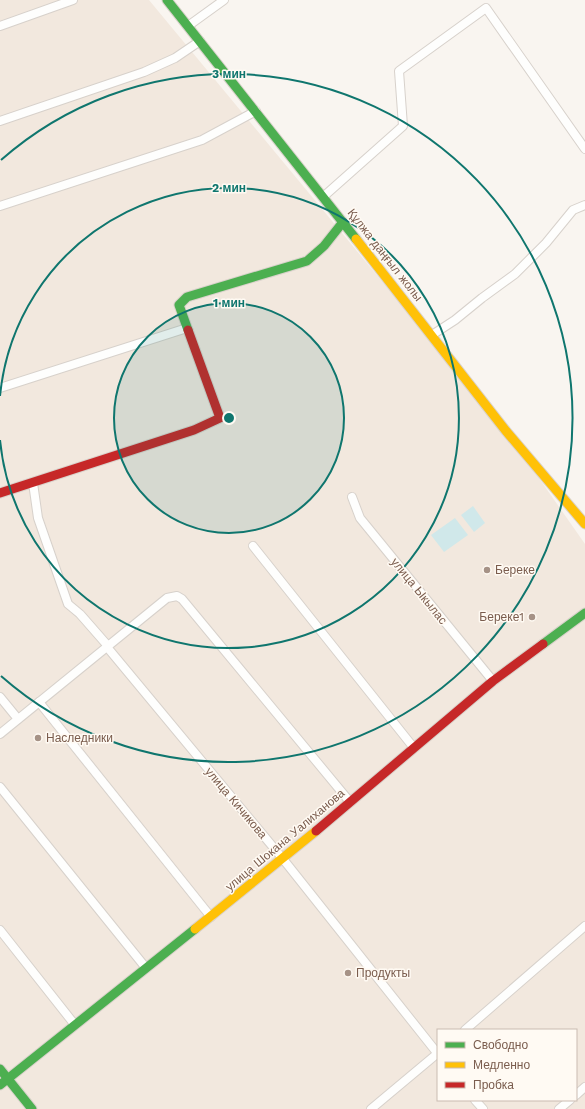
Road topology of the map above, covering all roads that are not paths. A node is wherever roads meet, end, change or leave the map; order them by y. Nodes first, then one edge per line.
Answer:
1 (73, 0) edge
2 (167, 0) edge
3 (224, 0) edge
4 (0, 26) edge
5 (188, 26) junction
6 (200, 41) junction
7 (256, 111) junction
8 (0, 121) edge
9 (585, 149) edge
10 (323, 197) junction
11 (585, 205) edge
12 (0, 206) edge
13 (343, 222) junction
14 (187, 328) junction
15 (432, 335) junction
16 (0, 388) edge
17 (32, 483) junction
18 (0, 493) edge
19 (352, 497) dead end
20 (585, 524) edge
21 (253, 546) dead end
22 (585, 613) edge
23 (108, 646) junction
24 (493, 681) junction
25 (0, 697) edge
26 (39, 702) junction
27 (18, 719) junction
28 (0, 734) edge
29 (414, 748) junction
30 (0, 787) edge
31 (350, 802) junction
32 (283, 859) junction
33 (211, 917) junction
34 (585, 926) edge
35 (0, 930) edge
36 (146, 968) junction
37 (75, 1024) junction
38 (466, 1029) edge
39 (437, 1052) edge
40 (437, 1054) edge
41 (0, 1069) edge
42 (8, 1078) junction
43 (0, 1085) edge
44 (585, 1087) edge
45 (577, 1094) edge
46 (476, 1101) edge
47 (569, 1101) edge
48 (32, 1109) edge
49 (371, 1109) edge
50 (483, 1109) edge
51 (559, 1109) edge

1 - 4 street
2 - 5 street, Құлжа даңғыл жолы
3 - 5 street
5 - 6 street, Құлжа даңғыл жолы
6 - 7 street, Құлжа даңғыл жолы
6 - 8 street
7 - 10 street, Құлжа даңғыл жолы
7 - 12 street
9 - 10 street
10 - 13 street, Құлжа даңғыл жолы
11 - 15 street
13 - 14 street
13 - 15 street, Құлжа даңғыл жолы
14 - 16 street
14 - 17 street
15 - 20 street, Құлжа даңғыл жолы
17 - 18 street
17 - 23 street, улица Кичикова
19 - 24 street, улица Ыкылас
21 - 29 street
22 - 24 street, улица Шокана Уалиханова
23 - 26 street
23 - 31 street
23 - 32 street, улица Кичикова
24 - 29 street, улица Шокана Уалиханова
25 - 27 street
26 - 27 street
26 - 33 street
27 - 28 street
29 - 31 street, улица Шокана Уалиханова
30 - 36 street
31 - 32 street, улица Шокана Уалиханова
32 - 33 street, улица Шокана Уалиханова
32 - 39 street, улица Кичикова
33 - 36 street, улица Шокана Уалиханова
34 - 38 street
35 - 37 street
36 - 37 street, улица Шокана Уалиханова
37 - 42 street, улица Шокана Уалиханова
40 - 49 street
41 - 42 street
42 - 43 street, улица Шокана Уалиханова
42 - 48 street
44 - 45 street
46 - 50 street
47 - 51 street

